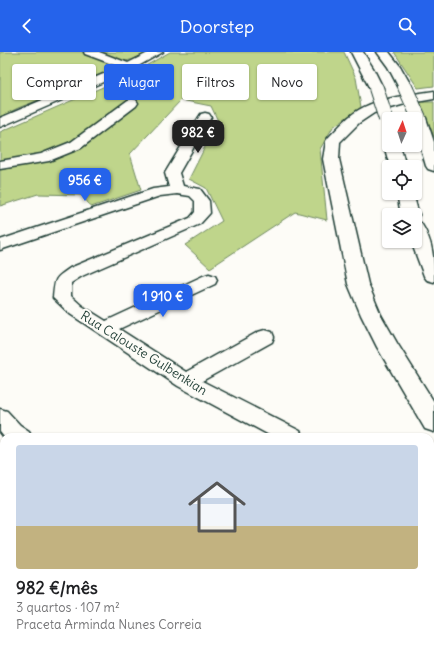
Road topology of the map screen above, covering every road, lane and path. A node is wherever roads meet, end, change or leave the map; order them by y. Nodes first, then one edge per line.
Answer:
1 (89, 52) edge
2 (158, 52) edge
3 (357, 52) edge
4 (383, 52) edge
5 (119, 64) edge
6 (136, 64) edge
7 (104, 79) edge
8 (434, 95) edge
9 (132, 103) dead end
10 (383, 112) edge
11 (205, 117) dead end
12 (0, 123) edge
13 (0, 165) edge
14 (434, 166) edge
15 (177, 190) junction
16 (0, 245) edge
17 (422, 245) edge
18 (434, 276) edge
19 (209, 280) dead end
20 (104, 329) junction
21 (265, 337) dead end
22 (185, 381) junction
23 (0, 417) edge
24 (434, 422) edge
25 (15, 433) edge
26 (284, 433) edge

1 - 5 street
2 - 6 street
3 - 10 main road, bridge
4 - 14 main road, bridge
7 - 12 street
8 - 24 main road
9 - 13 street
11 - 15 street
15 - 16 street
15 - 20 street, Rua Calouste Gulbenkian
17 - 18 main road
19 - 20 street
20 - 22 street, Rua Calouste Gulbenkian
21 - 22 street
22 - 26 street, Rua Calouste Gulbenkian
23 - 25 street

